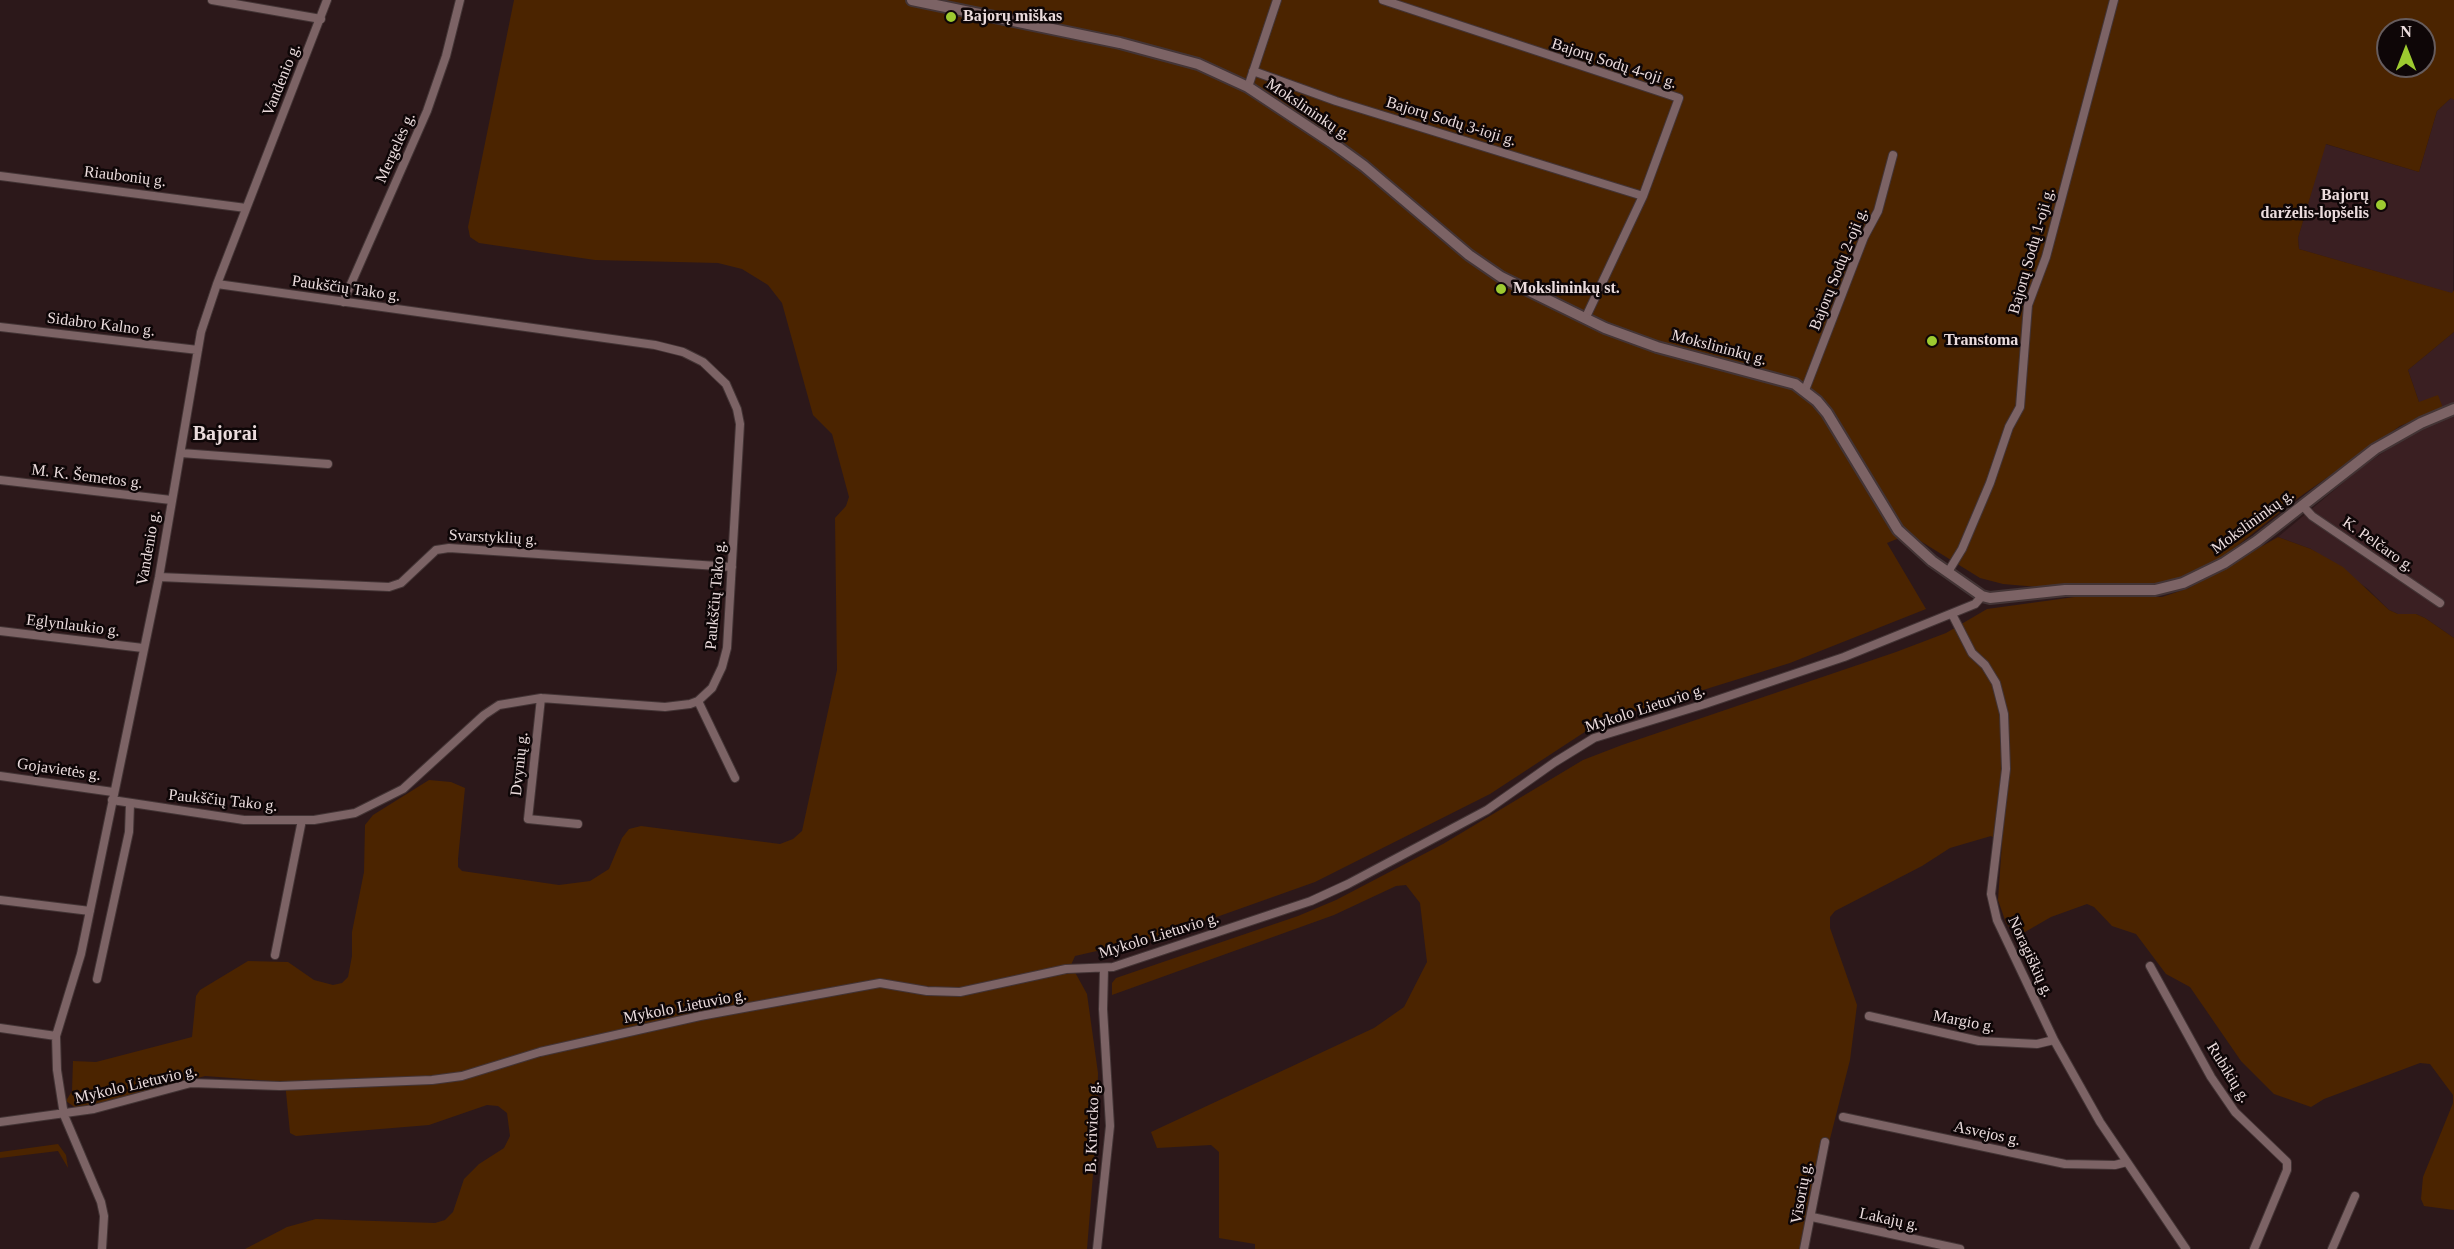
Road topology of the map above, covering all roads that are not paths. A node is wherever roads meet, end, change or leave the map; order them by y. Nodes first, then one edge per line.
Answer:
1 (212, 0) edge
2 (327, 0) edge
3 (460, 0) edge
4 (912, 0) edge
5 (1277, 0) edge
6 (1383, 0) edge
7 (2114, 0) edge
8 (321, 19) junction
9 (1253, 71) junction
10 (1248, 87) junction
11 (1893, 155) dead end
12 (0, 176) edge
13 (1643, 196) junction
14 (246, 208) junction
15 (217, 284) junction
16 (343, 302) junction
17 (1585, 319) junction
18 (0, 327) edge
19 (198, 350) junction
20 (1805, 390) junction
21 (2454, 410) edge
22 (181, 453) junction
23 (328, 464) dead end
24 (0, 480) edge
25 (171, 500) junction
26 (2302, 505) junction
27 (732, 567) junction
28 (1948, 572) junction
29 (159, 577) junction
30 (1982, 596) junction
31 (2440, 603) dead end
32 (1952, 614) junction
33 (0, 631) edge
34 (143, 648) junction
35 (541, 698) junction
36 (698, 701) junction
37 (0, 776) edge
38 (735, 778) dead end
39 (113, 796) junction
40 (130, 804) junction
41 (302, 820) junction
42 (578, 824) dead end
43 (0, 900) edge
44 (90, 910) junction
45 (275, 955) dead end
46 (2150, 966) dead end
47 (1104, 969) junction
48 (97, 979) dead end
49 (1869, 1016) dead end
50 (0, 1028) edge
51 (57, 1036) junction
52 (2054, 1040) junction
53 (64, 1115) junction
54 (1843, 1117) dead end
55 (0, 1122) edge
56 (1825, 1142) dead end
57 (2127, 1162) junction
58 (2355, 1196) dead end
59 (1812, 1217) junction
60 (102, 1249) edge
61 (1097, 1249) edge
62 (1804, 1249) edge
63 (1960, 1249) edge
64 (2186, 1249) edge
65 (2254, 1249) edge
66 (2332, 1249) edge

1 - 8 street
2 - 8 street, Vandenio g.
3 - 16 street, Mergelės g.
4 - 10 street, Mokslininkų g.
5 - 9 street
6 - 13 street, Bajorų Sodų 4-oji g.
7 - 28 street, Bajorų Sodų 1-oji g.
8 - 14 street, Vandenio g.
9 - 10 street
9 - 13 street, Bajorų Sodų 3-ioji g.
10 - 17 street, Mokslininkų g.
11 - 20 street, Bajorų Sodų 2-oji g.
12 - 14 street, Riaubonių g.
13 - 17 street, Bajorų Sodų 4-oji g.
14 - 15 street, Vandenio g.
15 - 16 street, Paukščių Tako g.
15 - 19 street, Vandenio g.
16 - 27 street, Paukščių Tako g.
17 - 20 street, Mokslininkų g.
18 - 19 street, Sidabro Kalno g.
19 - 22 street, Vandenio g.
20 - 28 street, Mokslininkų g.
21 - 26 street, Mokslininkų g.
22 - 23 street
22 - 25 street, Vandenio g.
24 - 25 street, M. K. Šemetos g.
25 - 29 street, Vandenio g.
26 - 30 street, Mokslininkų g.
26 - 31 street, K. Pelčaro g.
27 - 29 street, Svarstyklių g.
27 - 36 street, Paukščių Tako g.
28 - 30 street, Mokslininkų g.
29 - 34 street, Vandenio g.
30 - 32 street, Mykolo Lietuvio g.
32 - 47 street, Mykolo Lietuvio g.
32 - 52 street, Noragiškių g.
33 - 34 street, Eglynlaukio g.
34 - 39 street, Vandenio g.
35 - 36 street, Paukščių Tako g.
35 - 41 street, Paukščių Tako g.
35 - 42 street, Dvynių g.
36 - 38 street
37 - 39 street, Gojavietės g.
39 - 40 street, Paukščių Tako g.
39 - 44 street, Vandenio g.
40 - 41 street, Paukščių Tako g.
40 - 48 street
41 - 45 street
43 - 44 street
44 - 51 street, Vandenio g.
46 - 65 street, Rubikių g.
47 - 53 street, Mykolo Lietuvio g.
47 - 61 street, B. Krivicko g.
49 - 52 street, Margio g.
50 - 51 street
51 - 53 street, Vandenio g.
52 - 57 street, Noragiškių g.
53 - 55 street, Mykolo Lietuvio g.
53 - 60 street, Vandenio g.
54 - 57 street, Asvejos g.
56 - 59 street, Visorių g.
57 - 64 street, Noragiškių g.
58 - 66 street
59 - 62 street, Visorių g.
59 - 63 street, Lakajų g.

